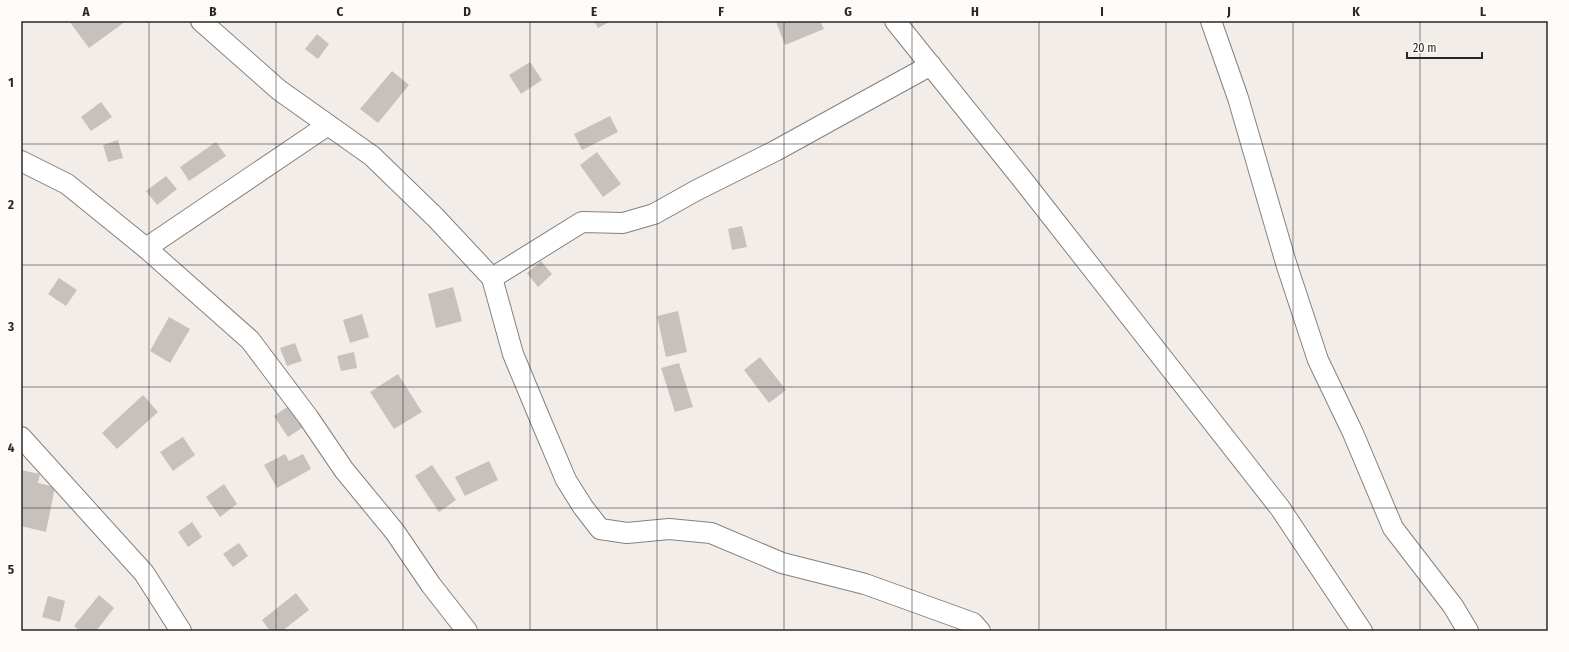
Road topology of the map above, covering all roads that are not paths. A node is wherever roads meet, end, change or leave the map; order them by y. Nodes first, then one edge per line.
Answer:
1 (201, 21) edge
2 (895, 21) edge
3 (1211, 21) edge
4 (931, 65) junction
5 (328, 125) junction
6 (21, 161) edge
7 (146, 248) junction
8 (492, 278) junction
9 (21, 437) edge
10 (181, 631) edge
11 (467, 631) edge
12 (980, 631) edge
13 (1362, 631) edge
14 (1468, 631) edge

1 - 5 street
2 - 4 street
3 - 14 street
4 - 8 street
4 - 13 street
5 - 7 street
5 - 8 street
6 - 7 street
7 - 11 street
8 - 12 street
9 - 10 street

